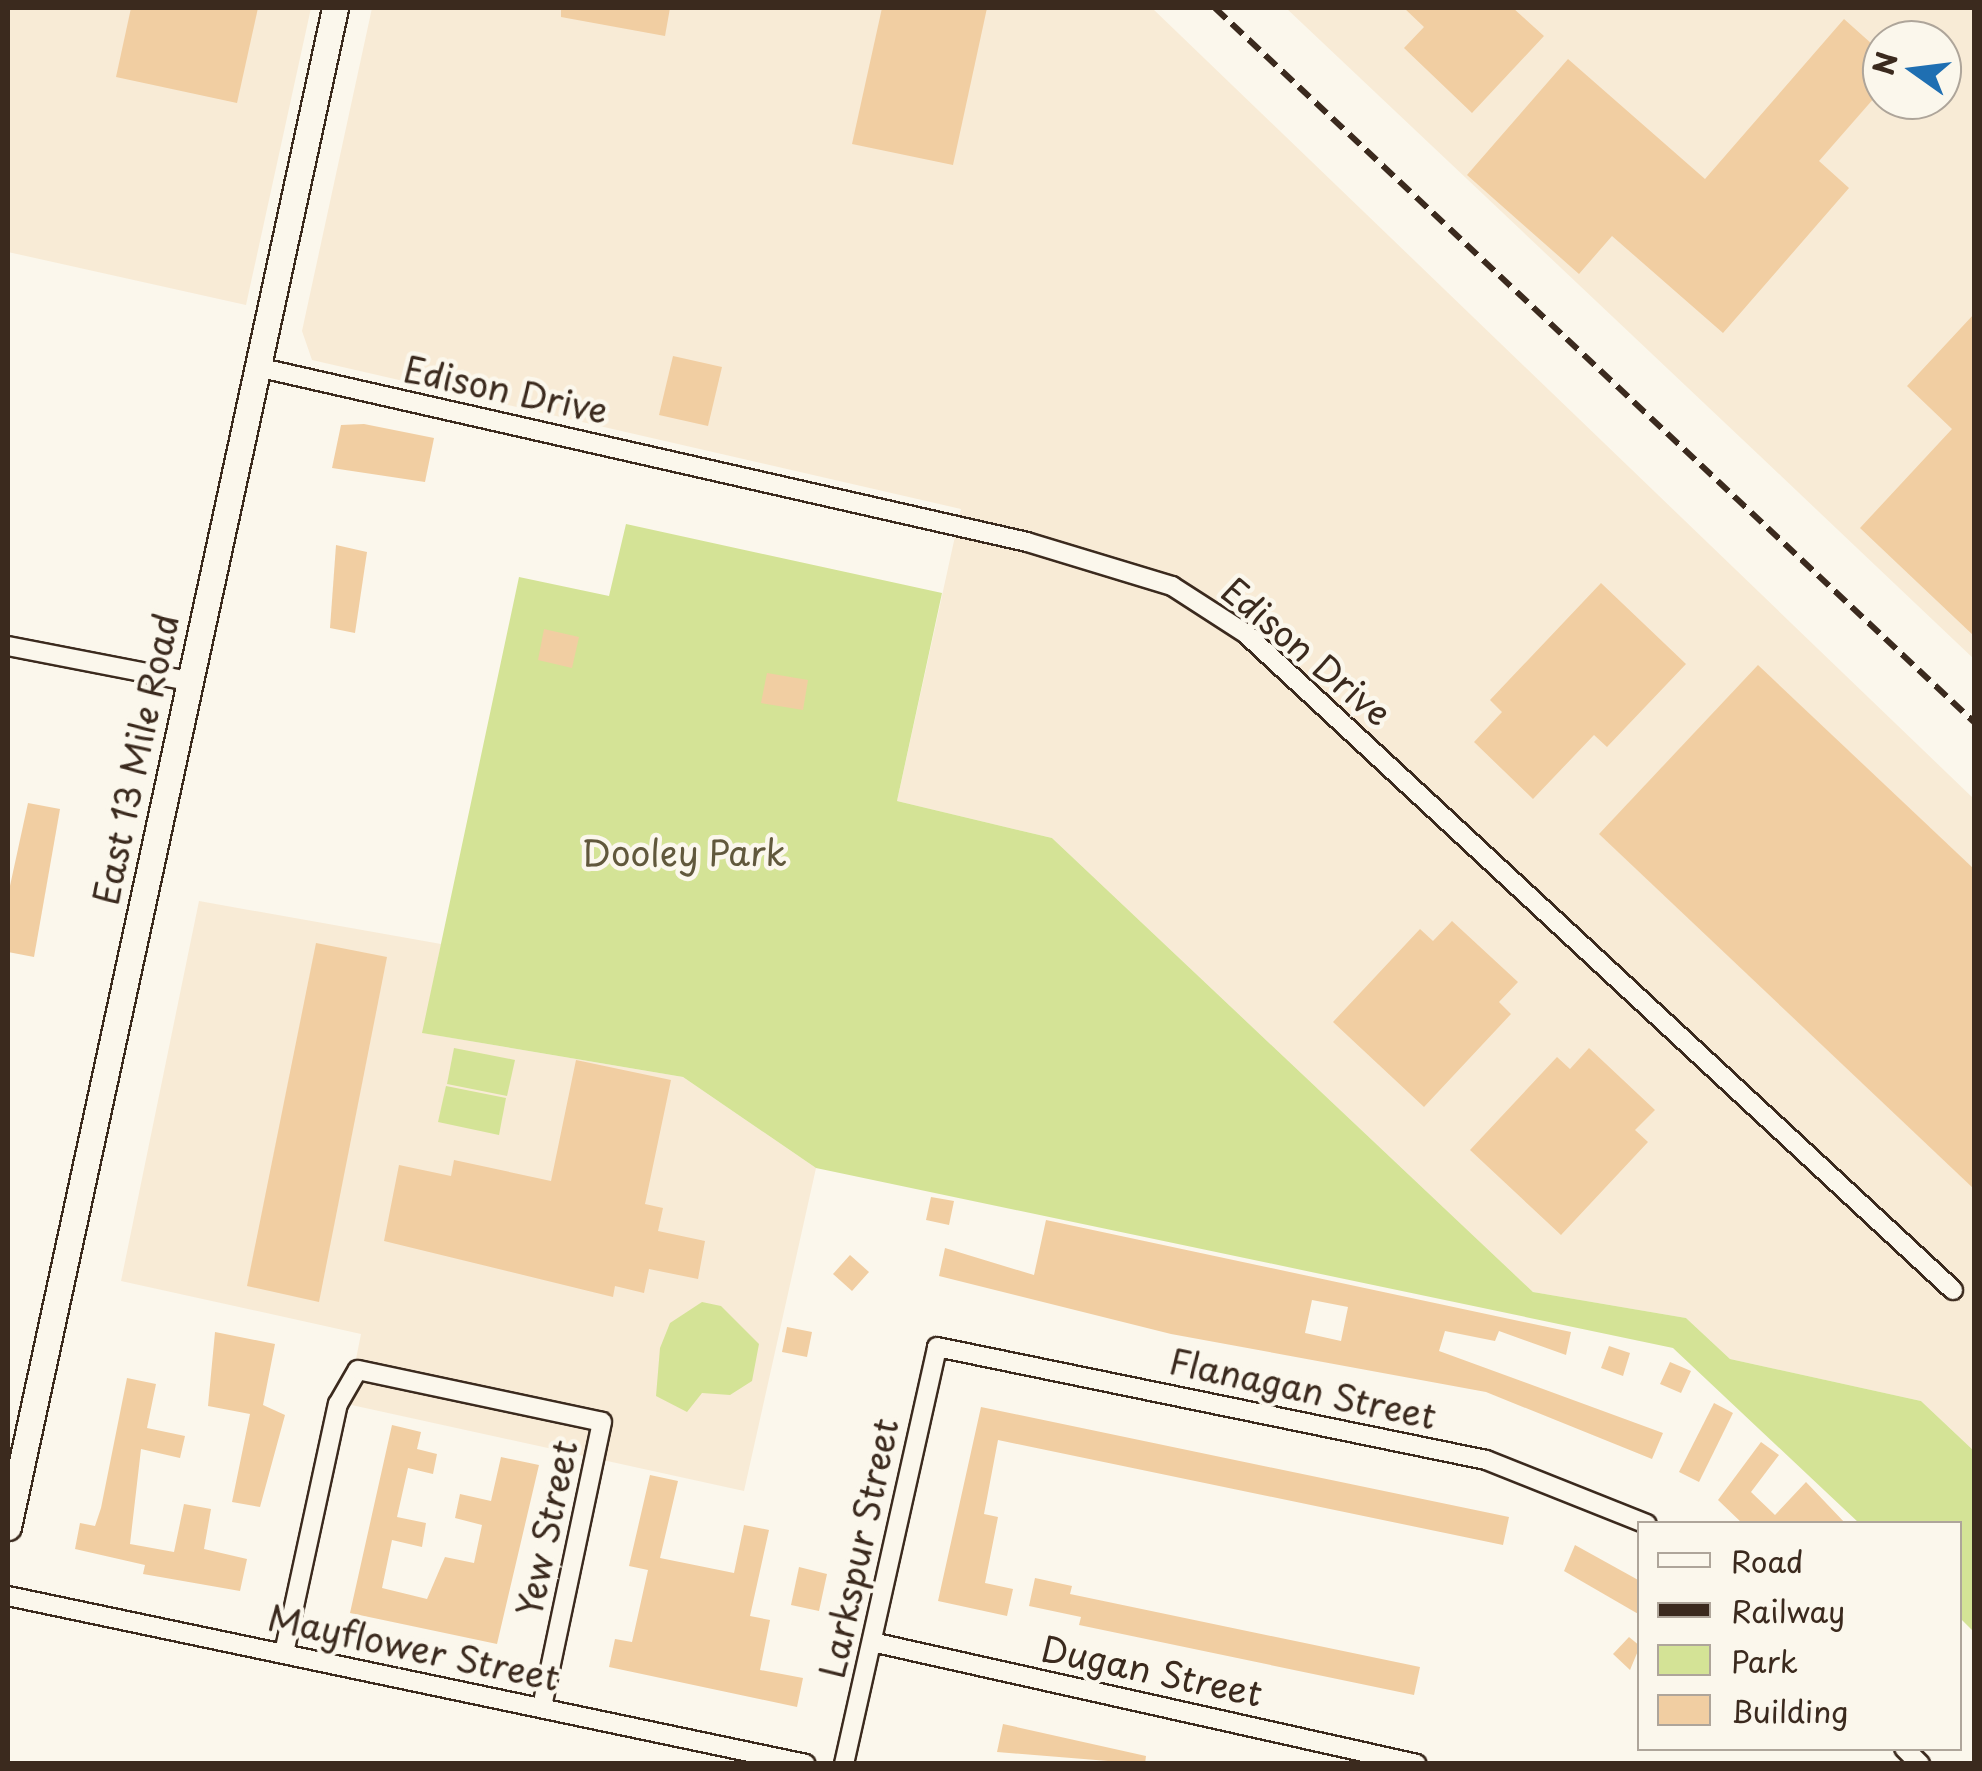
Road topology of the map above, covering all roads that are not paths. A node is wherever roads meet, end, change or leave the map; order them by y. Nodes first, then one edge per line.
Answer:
1 (334, 8) edge
2 (257, 367) junction
3 (8, 646) edge
4 (188, 681) junction
5 (1953, 1290) dead end
6 (937, 1347) joint
7 (9, 1513) edge
8 (1639, 1521) edge
9 (8, 1596) edge
10 (872, 1642) junction
11 (284, 1653) junction
12 (542, 1706) junction
13 (806, 1764) edge
14 (844, 1764) edge
15 (1417, 1764) edge

1 - 2 main road, East 13 Mile Road
2 - 4 main road, East 13 Mile Road
2 - 5 street, Edison Drive
3 - 4 street
4 - 7 main road, East 13 Mile Road
6 - 8 street, Flanagan Street
6 - 10 street, Larkspur Street
9 - 11 street, Mayflower Street
10 - 14 street, Larkspur Street
10 - 15 street, Dugan Street
11 - 12 street, Mayflower Street
11 - 12 street, Yew Street
12 - 13 street, Mayflower Street

